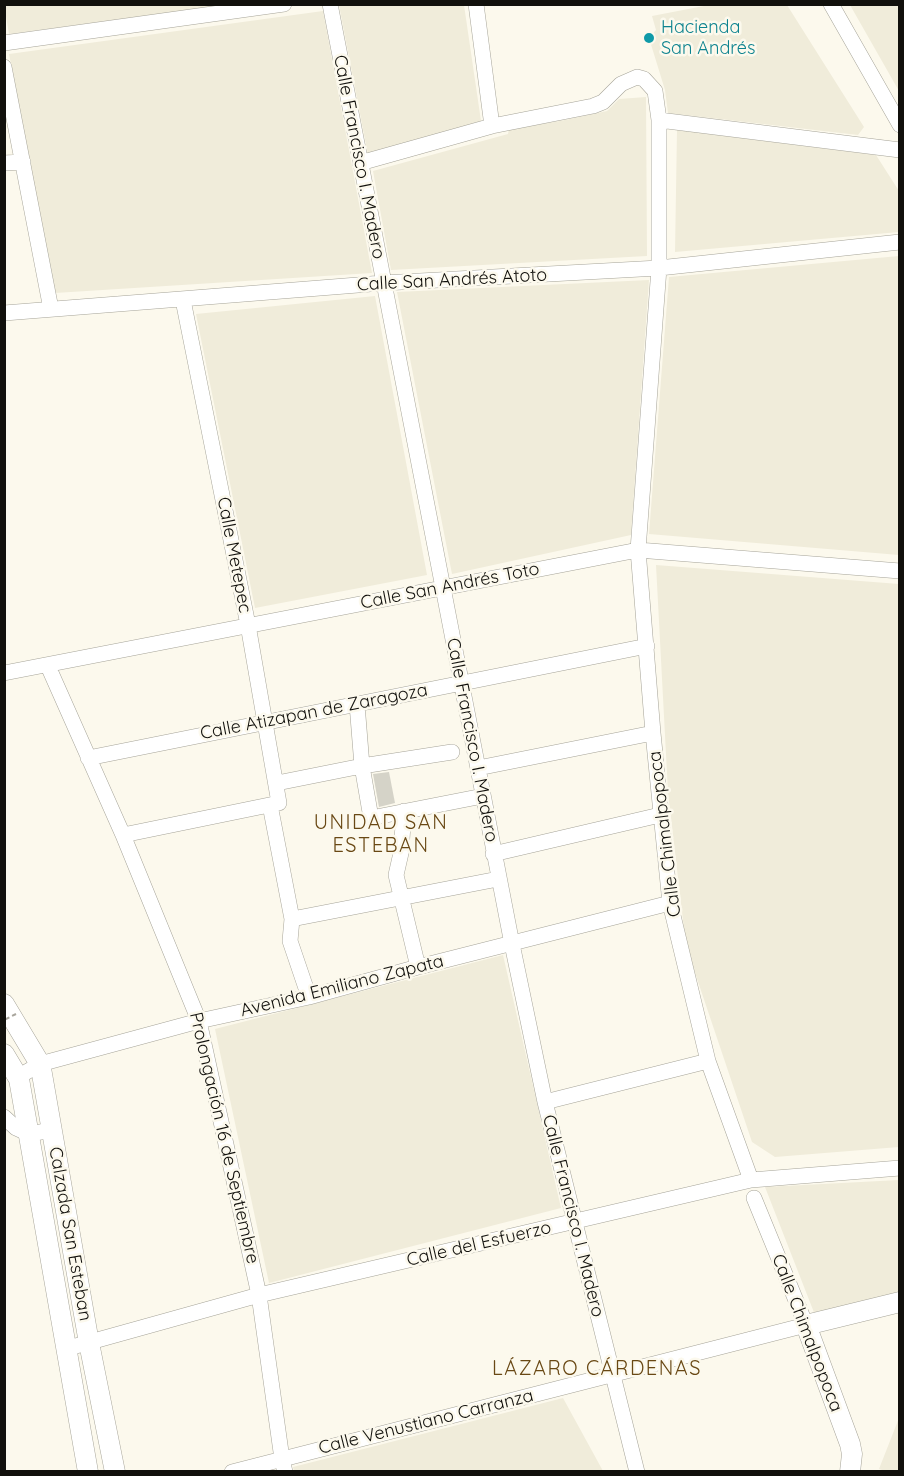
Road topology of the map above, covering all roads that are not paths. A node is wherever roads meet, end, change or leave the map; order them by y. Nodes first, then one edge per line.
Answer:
1 (284, 4) edge
2 (330, 4) edge
3 (476, 4) edge
4 (831, 4) edge
5 (4, 43) edge
6 (4, 68) edge
7 (659, 120) junction
8 (900, 125) edge
9 (492, 126) junction
10 (900, 150) edge
11 (23, 162) junction
12 (4, 163) edge
13 (360, 163) junction
14 (900, 242) edge
15 (659, 268) junction
16 (383, 283) junction
17 (183, 300) junction
18 (51, 309) junction
19 (4, 313) edge
20 (638, 550) junction
21 (900, 571) edge
22 (443, 588) junction
23 (248, 625) junction
24 (646, 646) junction
25 (48, 666) junction
26 (4, 674) edge
27 (462, 683) junction
28 (357, 704) junction
29 (266, 722) junction
30 (653, 733) junction
31 (452, 752) dead end
32 (88, 758) junction
33 (362, 766) junction
34 (478, 768) junction
35 (277, 783) junction
36 (483, 796) junction
37 (270, 805) junction
38 (404, 811) junction
39 (660, 815) junction
40 (123, 835) junction
41 (493, 854) junction
42 (498, 879) junction
43 (401, 897) junction
44 (670, 903) junction
45 (292, 919) junction
46 (512, 944) junction
47 (417, 967) junction
48 (309, 997) junction
49 (10, 1021) edge
50 (200, 1021) junction
51 (6, 1058) edge
52 (708, 1061) junction
53 (40, 1064) junction
54 (18, 1077) junction
55 (545, 1102) junction
56 (6, 1121) edge
57 (52, 1130) junction
58 (29, 1134) junction
59 (900, 1168) edge
60 (752, 1180) junction
61 (754, 1198) dead end
62 (64, 1202) junction
63 (41, 1207) junction
64 (575, 1222) junction
65 (259, 1294) junction
66 (900, 1302) edge
67 (806, 1325) junction
68 (89, 1343) junction
69 (65, 1349) junction
70 (612, 1374) junction
71 (284, 1465) edge
72 (88, 1472) edge
73 (115, 1472) edge
74 (232, 1472) edge
75 (637, 1472) edge
76 (850, 1472) edge

1 - 5 street
2 - 13 street, Calle Francisco I. Madero
3 - 9 street
4 - 8 street
6 - 11 street
7 - 9 street, Calle Chimalpopoca
7 - 10 street
7 - 15 street, Calle Chimalpopoca
9 - 13 street
11 - 12 street
11 - 18 street
13 - 16 street, Calle Francisco I. Madero
14 - 15 street, Calle San Andrés Atoto
15 - 16 street, Calle San Andrés Atoto
15 - 20 street, Calle Chimalpopoca
16 - 17 street, Calle San Andrés Atoto
16 - 22 street, Calle Francisco I. Madero
17 - 18 street, Calle San Andrés Atoto
17 - 23 street, Calle Metepec
18 - 19 street, Calle San Andrés Atoto
20 - 21 street, Calle San Andrés Toto
20 - 22 street, Calle San Andrés Toto
20 - 24 street, Calle Chimalpopoca
22 - 23 street, Calle San Andrés Toto
22 - 27 street, Calle Francisco I. Madero
23 - 25 street, Calle San Andrés Toto
23 - 29 street, Calle Metepec
24 - 27 street, Calle Atizapan de Zaragoza
24 - 30 street, Calle Chimalpopoca
25 - 26 street, Calle San Andrés Toto
25 - 32 street, Prolongación 16 de Septiembre
27 - 28 street, Calle Atizapan de Zaragoza
27 - 34 street, Calle Francisco I. Madero
28 - 29 street, Calle Atizapan de Zaragoza
28 - 33 street
29 - 32 street, Calle Atizapan de Zaragoza
29 - 35 street, Calle Metepec
30 - 34 street
30 - 39 street, Calle Chimalpopoca
31 - 33 street
32 - 40 street, Prolongación 16 de Septiembre
33 - 35 street
33 - 38 street
34 - 36 street, Calle Francisco I. Madero
35 - 37 street, Calle Metepec
36 - 38 street
36 - 41 street, Calle Francisco I. Madero
37 - 40 street
37 - 45 street, Calle Metepec
38 - 43 street
39 - 41 street
39 - 44 street, Calle Chimalpopoca
40 - 50 street, Prolongación 16 de Septiembre
41 - 42 street, Calle Francisco I. Madero
42 - 43 street
42 - 46 street, Calle Francisco I. Madero
43 - 45 street
43 - 47 street
44 - 46 street, Avenida Emiliano Zapata
44 - 52 street, Calle Chimalpopoca
45 - 48 street, Calle Metepec
46 - 47 street, Avenida Emiliano Zapata
46 - 55 street, Calle Francisco I. Madero
47 - 48 street, Avenida Emiliano Zapata
48 - 50 street, Avenida Emiliano Zapata
49 - 53 main road, Calzada San Esteban
50 - 53 street, Avenida Emiliano Zapata
50 - 65 street, Prolongación 16 de Septiembre
51 - 54 main road, Calzada San Esteban
52 - 55 street
52 - 60 street, Calle Chimalpopoca
53 - 54 street, Avenida Emiliano Zapata
53 - 57 main road, Calzada San Esteban
54 - 58 main road, Calzada San Esteban
55 - 64 street, Calle Francisco I. Madero
56 - 58 street
57 - 58 street
57 - 62 main road, Calzada San Esteban
58 - 63 main road, Calzada San Esteban
59 - 60 street, Calle del Esfuerzo
60 - 64 street, Calle del Esfuerzo
61 - 67 street, Calle Chimalpopoca
62 - 63 main road
62 - 68 main road, Calzada San Esteban
63 - 69 main road, Calzada San Esteban
64 - 65 street, Calle del Esfuerzo
64 - 70 street, Calle Francisco I. Madero
65 - 68 street, Calle del Esfuerzo
65 - 71 street, Prolongación 16 de Septiembre
66 - 67 main road, Calle Venustiano Carranza
67 - 70 street, Calle Venustiano Carranza
67 - 76 main road, Calle Chimalpopoca
68 - 69 street, Calle del Esfuerzo
68 - 73 main road, Calzada San Esteban
69 - 72 main road, Calzada San Esteban
70 - 71 street, Calle Venustiano Carranza
70 - 75 street, Calle Francisco I. Madero
71 - 74 street, Calle Venustiano Carranza

